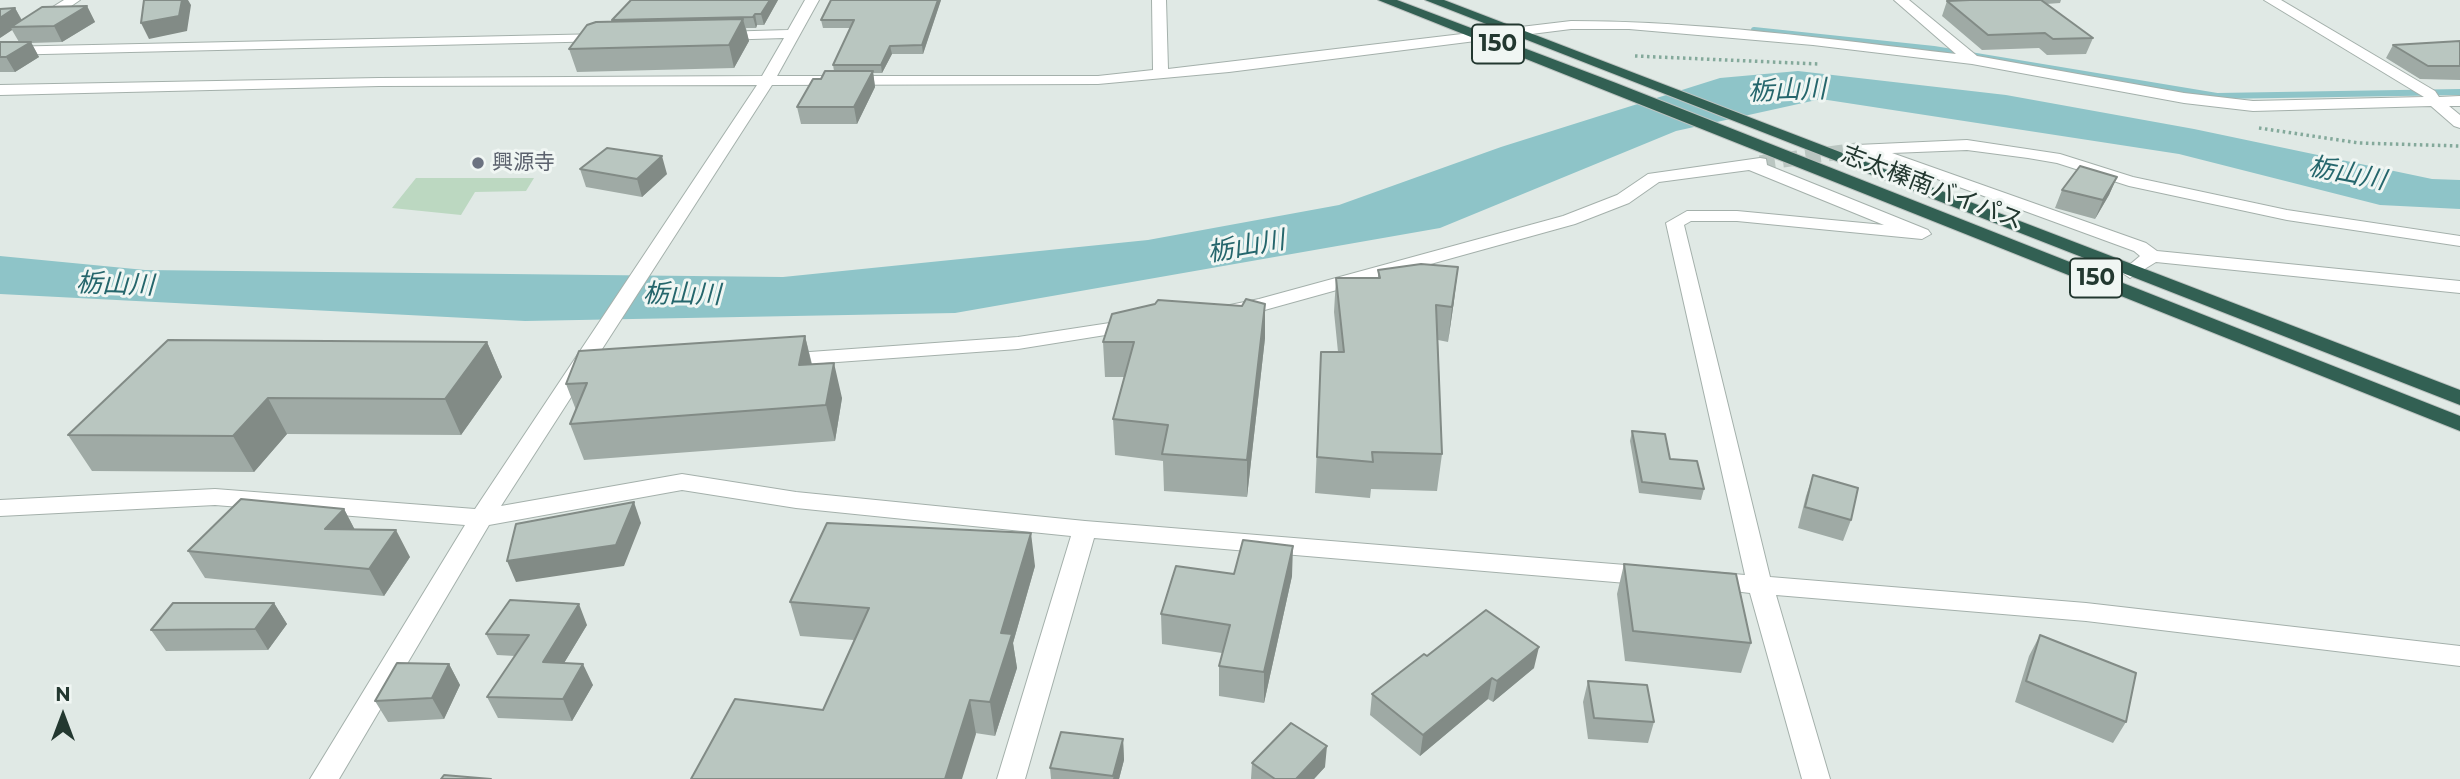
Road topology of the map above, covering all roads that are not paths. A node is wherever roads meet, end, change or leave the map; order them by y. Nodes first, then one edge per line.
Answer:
1 (73, 0) edge
2 (812, 0) edge
3 (1159, 0) edge
4 (1385, 0) edge
5 (1432, 0) edge
6 (1901, 0) edge
7 (2271, 0) edge
8 (1517, 32) junction
9 (792, 34) junction
10 (708, 36) edge
11 (1475, 36) junction
12 (625, 38) edge
13 (0, 49) edge
14 (1967, 56) junction
15 (1161, 75) junction
16 (766, 81) junction
17 (0, 90) edge
18 (2460, 101) edge
19 (2435, 102) junction
20 (2460, 123) edge
21 (2460, 241) edge
22 (2152, 256) junction
23 (2130, 272) junction
24 (2460, 287) edge
25 (1221, 312) edge
26 (1154, 322) edge
27 (763, 362) edge
28 (2460, 398) edge
29 (2460, 424) edge
30 (0, 508) edge
31 (481, 518) junction
32 (1085, 529) junction
33 (1760, 585) junction
34 (2460, 656) edge
35 (324, 779) edge
36 (1011, 779) edge
37 (1816, 779) edge

1 - 13 street
2 - 9 street
3 - 15 street
4 - 11 highway, 志太榛南バイパス / 150
5 - 8 highway, 志太榛南バイパス / 150
6 - 14 street
7 - 19 street
8 - 11 street
8 - 14 street
8 - 23 highway, 志太榛南バイパス / 150
9 - 10 street
9 - 16 street
11 - 15 street
11 - 29 highway, 志太榛南バイパス / 150
12 - 13 street
14 - 19 street
15 - 16 street
16 - 17 street
16 - 31 street
18 - 19 street
19 - 20 street
21 - 22 street
22 - 23 street
22 - 24 street
23 - 28 highway, 志太榛南バイパス / 150
25 - 33 street
26 - 27 street
30 - 31 street
31 - 32 street
31 - 35 street
32 - 33 street
32 - 36 street
33 - 34 street
33 - 37 street

